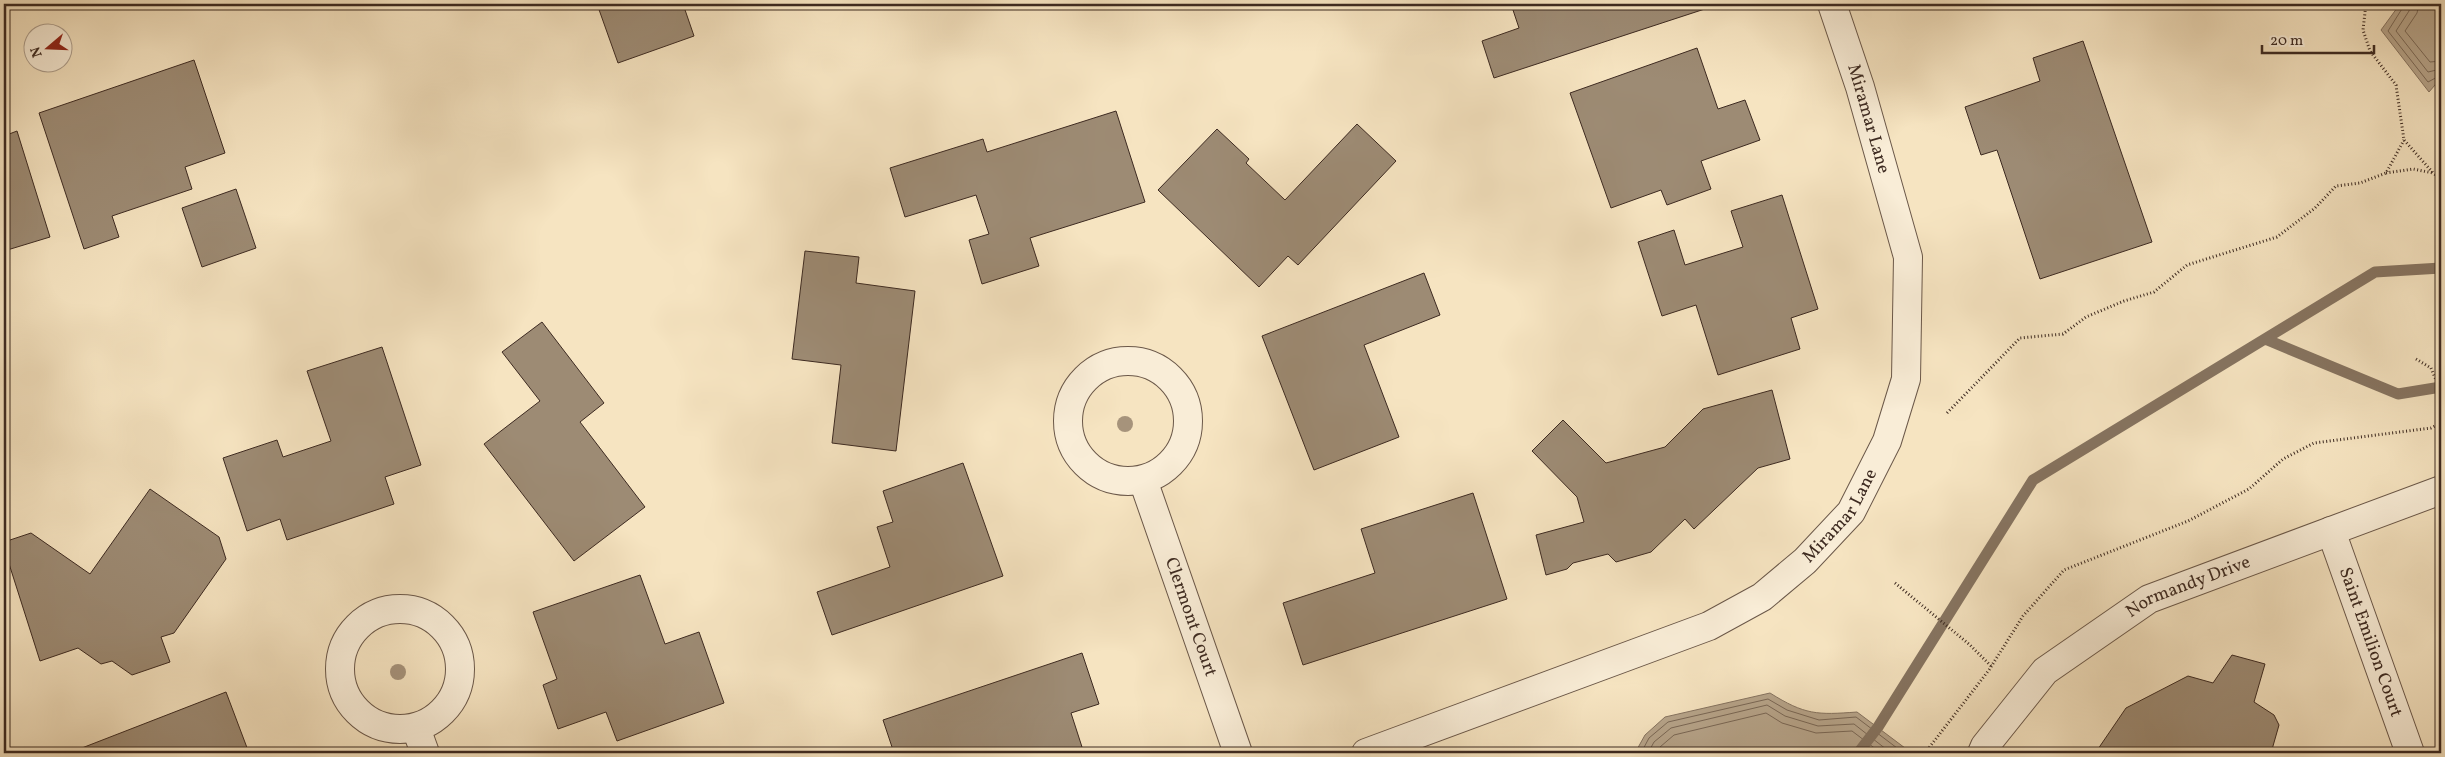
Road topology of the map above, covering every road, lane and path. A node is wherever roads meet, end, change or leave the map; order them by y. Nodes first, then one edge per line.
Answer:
1 (1832, 4) edge
2 (2366, 4) edge
3 (2404, 140) junction
4 (2386, 173) junction
5 (2434, 174) junction
6 (2441, 178) edge
7 (2416, 360) dead end
8 (2441, 392) edge
9 (1947, 413) dead end
10 (2441, 423) edge
11 (1143, 480) junction
12 (2441, 490) edge
13 (2331, 531) junction
14 (1896, 583) dead end
15 (1991, 666) junction
16 (416, 728) junction
17 (425, 753) edge
18 (1238, 753) edge
19 (1366, 753) edge
20 (1924, 753) edge
21 (1982, 753) edge
22 (2410, 753) edge

1 - 19 street, Miramar Lane
2 - 3 path
3 - 4 path
3 - 5 path
4 - 5 path
4 - 9 path
5 - 6 path
7 - 8 path
10 - 15 path
11 - 11 street
11 - 18 street, Clermont Court
12 - 13 street, Normandy Drive
13 - 21 street, Normandy Drive
13 - 22 street, Saint Emilion Court
14 - 15 path
15 - 20 path
16 - 16 street
16 - 17 street

